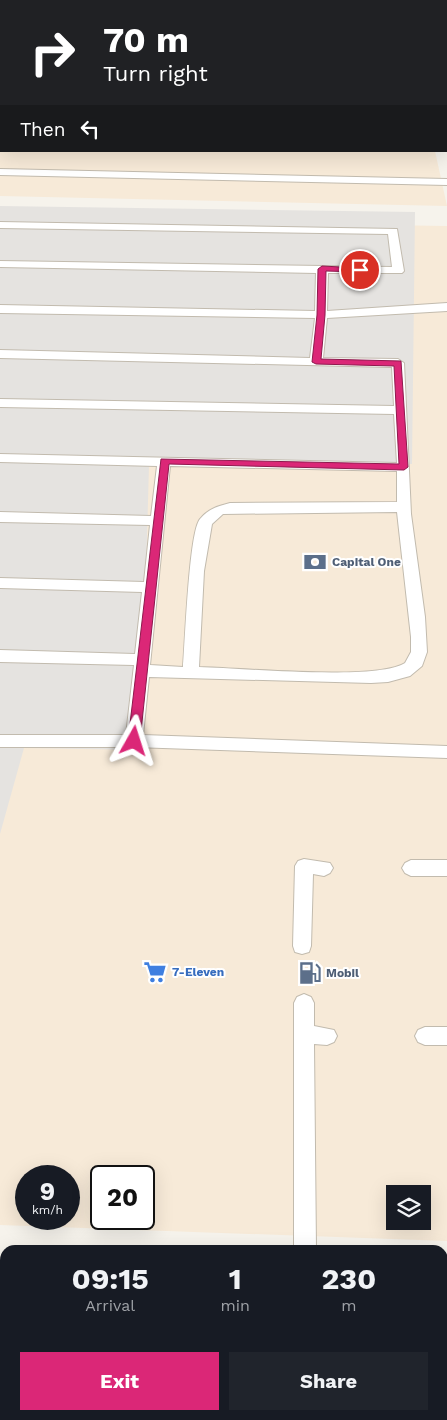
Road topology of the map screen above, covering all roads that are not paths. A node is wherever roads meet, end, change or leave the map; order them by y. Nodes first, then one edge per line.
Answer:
1 (0, 172) edge
2 (447, 182) edge
3 (0, 225) edge
4 (0, 264) edge
5 (322, 269) junction
6 (447, 306) edge
7 (0, 309) edge
8 (321, 315) junction
9 (0, 354) edge
10 (316, 362) junction
11 (0, 403) edge
12 (401, 410) junction
13 (0, 458) edge
14 (164, 461) junction
15 (404, 467) junction
16 (404, 507) junction
17 (0, 517) edge
18 (158, 521) junction
19 (0, 583) edge
20 (151, 587) junction
21 (0, 656) edge
22 (142, 665) junction
23 (191, 672) junction
24 (0, 741) edge
25 (134, 741) junction
26 (447, 752) edge
27 (324, 868) dead end
28 (411, 868) dead end
29 (447, 868) edge
30 (302, 946) dead end
31 (304, 1003) dead end
32 (304, 1034) junction
33 (327, 1036) dead end
34 (425, 1036) dead end
35 (447, 1036) edge
36 (305, 1245) edge

1 - 2 lane
3 - 5 lane
4 - 5 lane
5 - 8 lane
6 - 8 lane
7 - 8 lane
8 - 10 lane
9 - 10 lane
10 - 12 lane
11 - 12 lane
12 - 15 lane
13 - 14 lane
14 - 15 lane
14 - 18 lane
15 - 16 lane
16 - 23 lane
16 - 23 lane
17 - 18 lane
18 - 20 lane
19 - 20 lane
20 - 22 lane
21 - 22 lane
22 - 23 lane
22 - 25 lane
24 - 25 lane
25 - 26 lane
27 - 30 lane
28 - 29 lane
31 - 32 lane
32 - 33 lane
32 - 36 lane
34 - 35 lane

